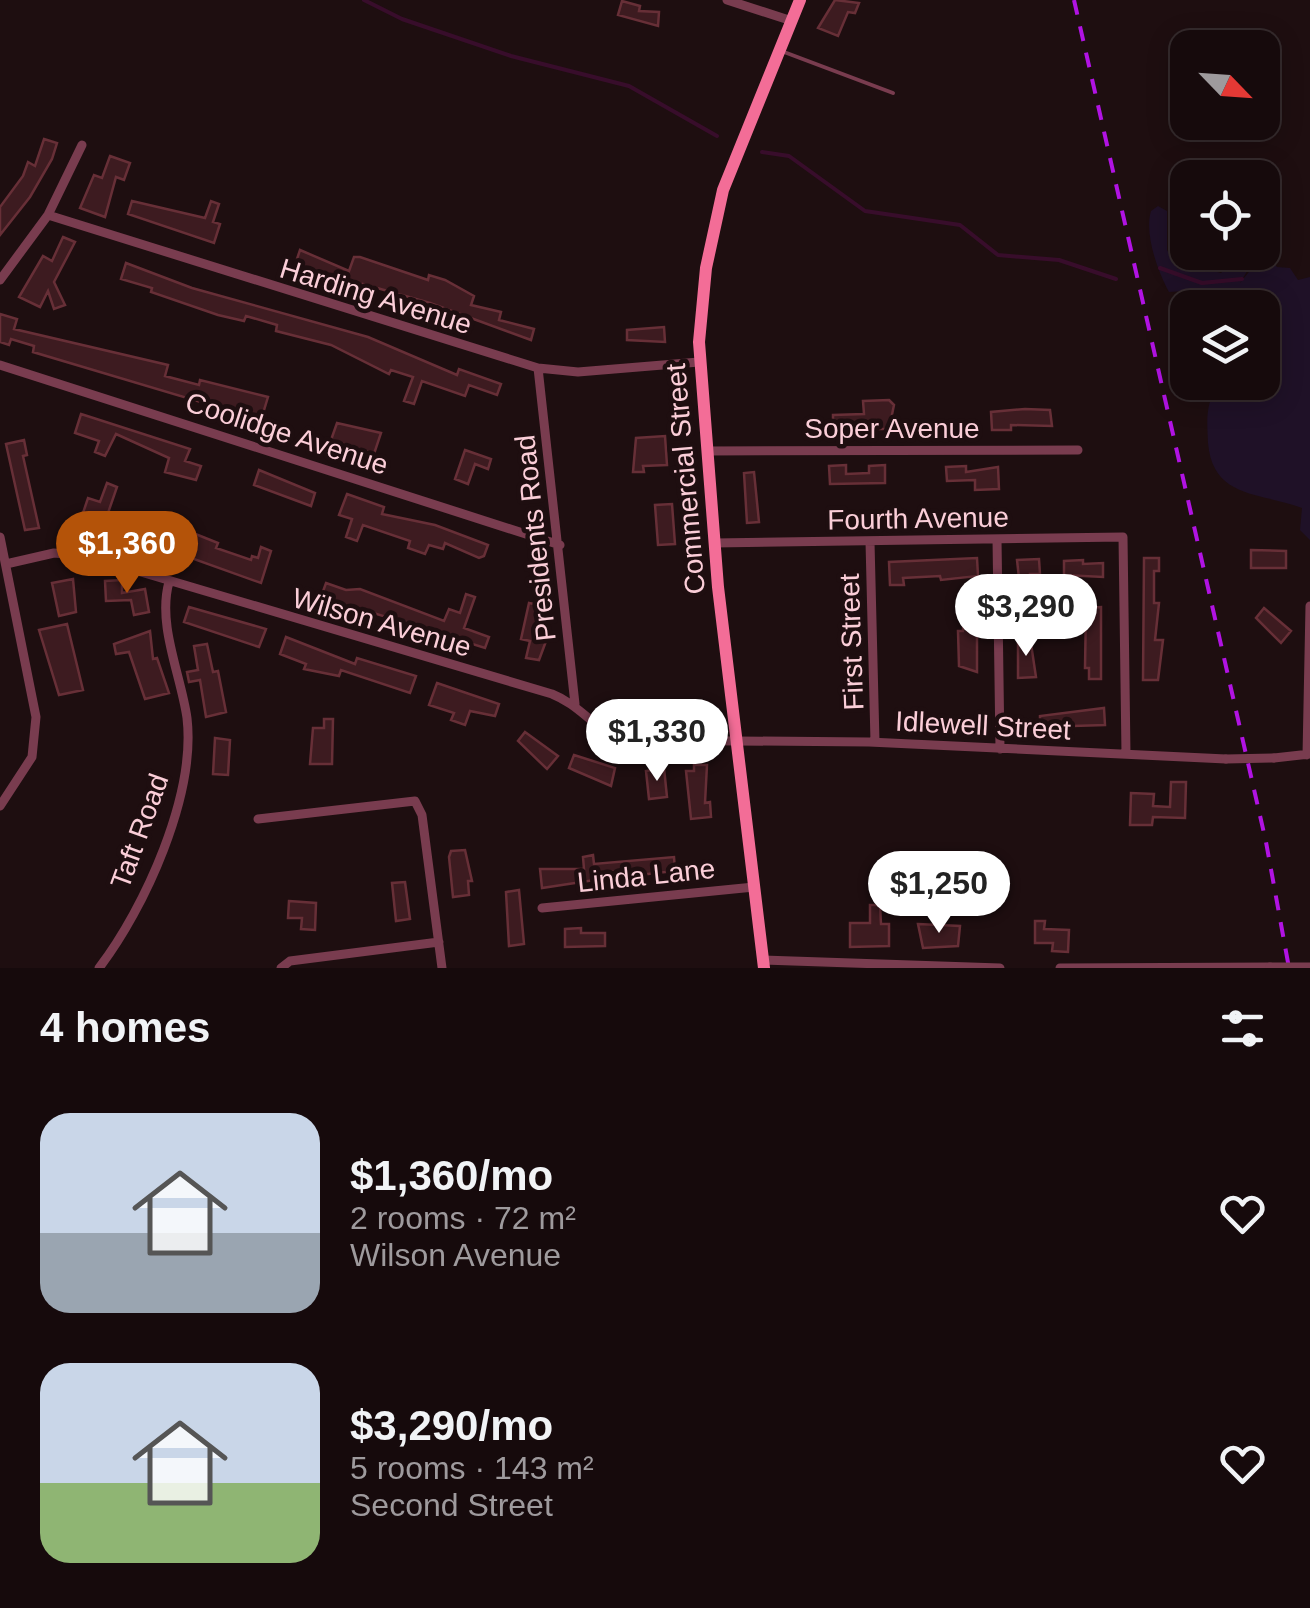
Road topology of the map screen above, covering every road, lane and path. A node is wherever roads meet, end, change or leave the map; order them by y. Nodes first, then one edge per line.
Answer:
1 (726, 0) edge
2 (800, 0) edge
3 (792, 21) junction
4 (780, 50) junction
5 (893, 92) dead end
6 (82, 145) dead end
7 (48, 215) junction
8 (0, 280) edge
9 (700, 362) junction
10 (0, 365) edge
11 (538, 368) junction
12 (1078, 450) dead end
13 (706, 452) junction
14 (0, 536) edge
15 (997, 539) junction
16 (870, 542) junction
17 (714, 543) junction
18 (560, 545) junction
19 (6, 564) junction
20 (169, 582) junction
21 (1310, 606) edge
22 (575, 704) junction
23 (737, 740) junction
24 (876, 742) junction
25 (1000, 749) junction
26 (1126, 754) junction
27 (1308, 754) edge
28 (0, 806) edge
29 (258, 820) dead end
30 (754, 886) junction
31 (542, 908) dead end
32 (439, 942) junction
33 (764, 964) edge
34 (281, 967) edge
35 (1270, 967) edge
36 (1310, 967) edge
37 (99, 968) edge
38 (442, 968) edge
39 (1000, 968) edge
40 (1060, 968) edge

1 - 3 street
2 - 3 main road, Commercial Street
3 - 4 main road, Commercial Street
4 - 5 lane
4 - 9 main road, Commercial Street
6 - 7 street
7 - 8 street
7 - 11 street, Harding Avenue
9 - 11 street, Harding Avenue
9 - 13 main road, Commercial Street
10 - 18 street, Coolidge Avenue
11 - 18 street, Presidents Road
12 - 13 street, Soper Avenue
13 - 17 main road, Commercial Street
14 - 19 street
15 - 16 street, Fourth Avenue
15 - 25 street
15 - 26 street, Fourth Avenue
16 - 17 street, Fourth Avenue
16 - 24 street, First Street
17 - 23 main road, Commercial Street
18 - 22 street, Presidents Road
19 - 20 street, Wilson Avenue
19 - 28 street
20 - 22 street, Wilson Avenue
20 - 37 street, Taft Road
21 - 27 street
22 - 23 street, Wilson Avenue
23 - 24 street, Idlewell Street
23 - 30 main road, Commercial Street
24 - 25 street, Idlewell Street
25 - 26 street, Idlewell Street
26 - 27 street, Idlewell Street, bridge
29 - 32 street
30 - 31 street, Linda Lane
30 - 33 main road, Commercial Street
32 - 34 street
32 - 38 street
33 - 39 street
35 - 36 street, bridge
35 - 40 street

